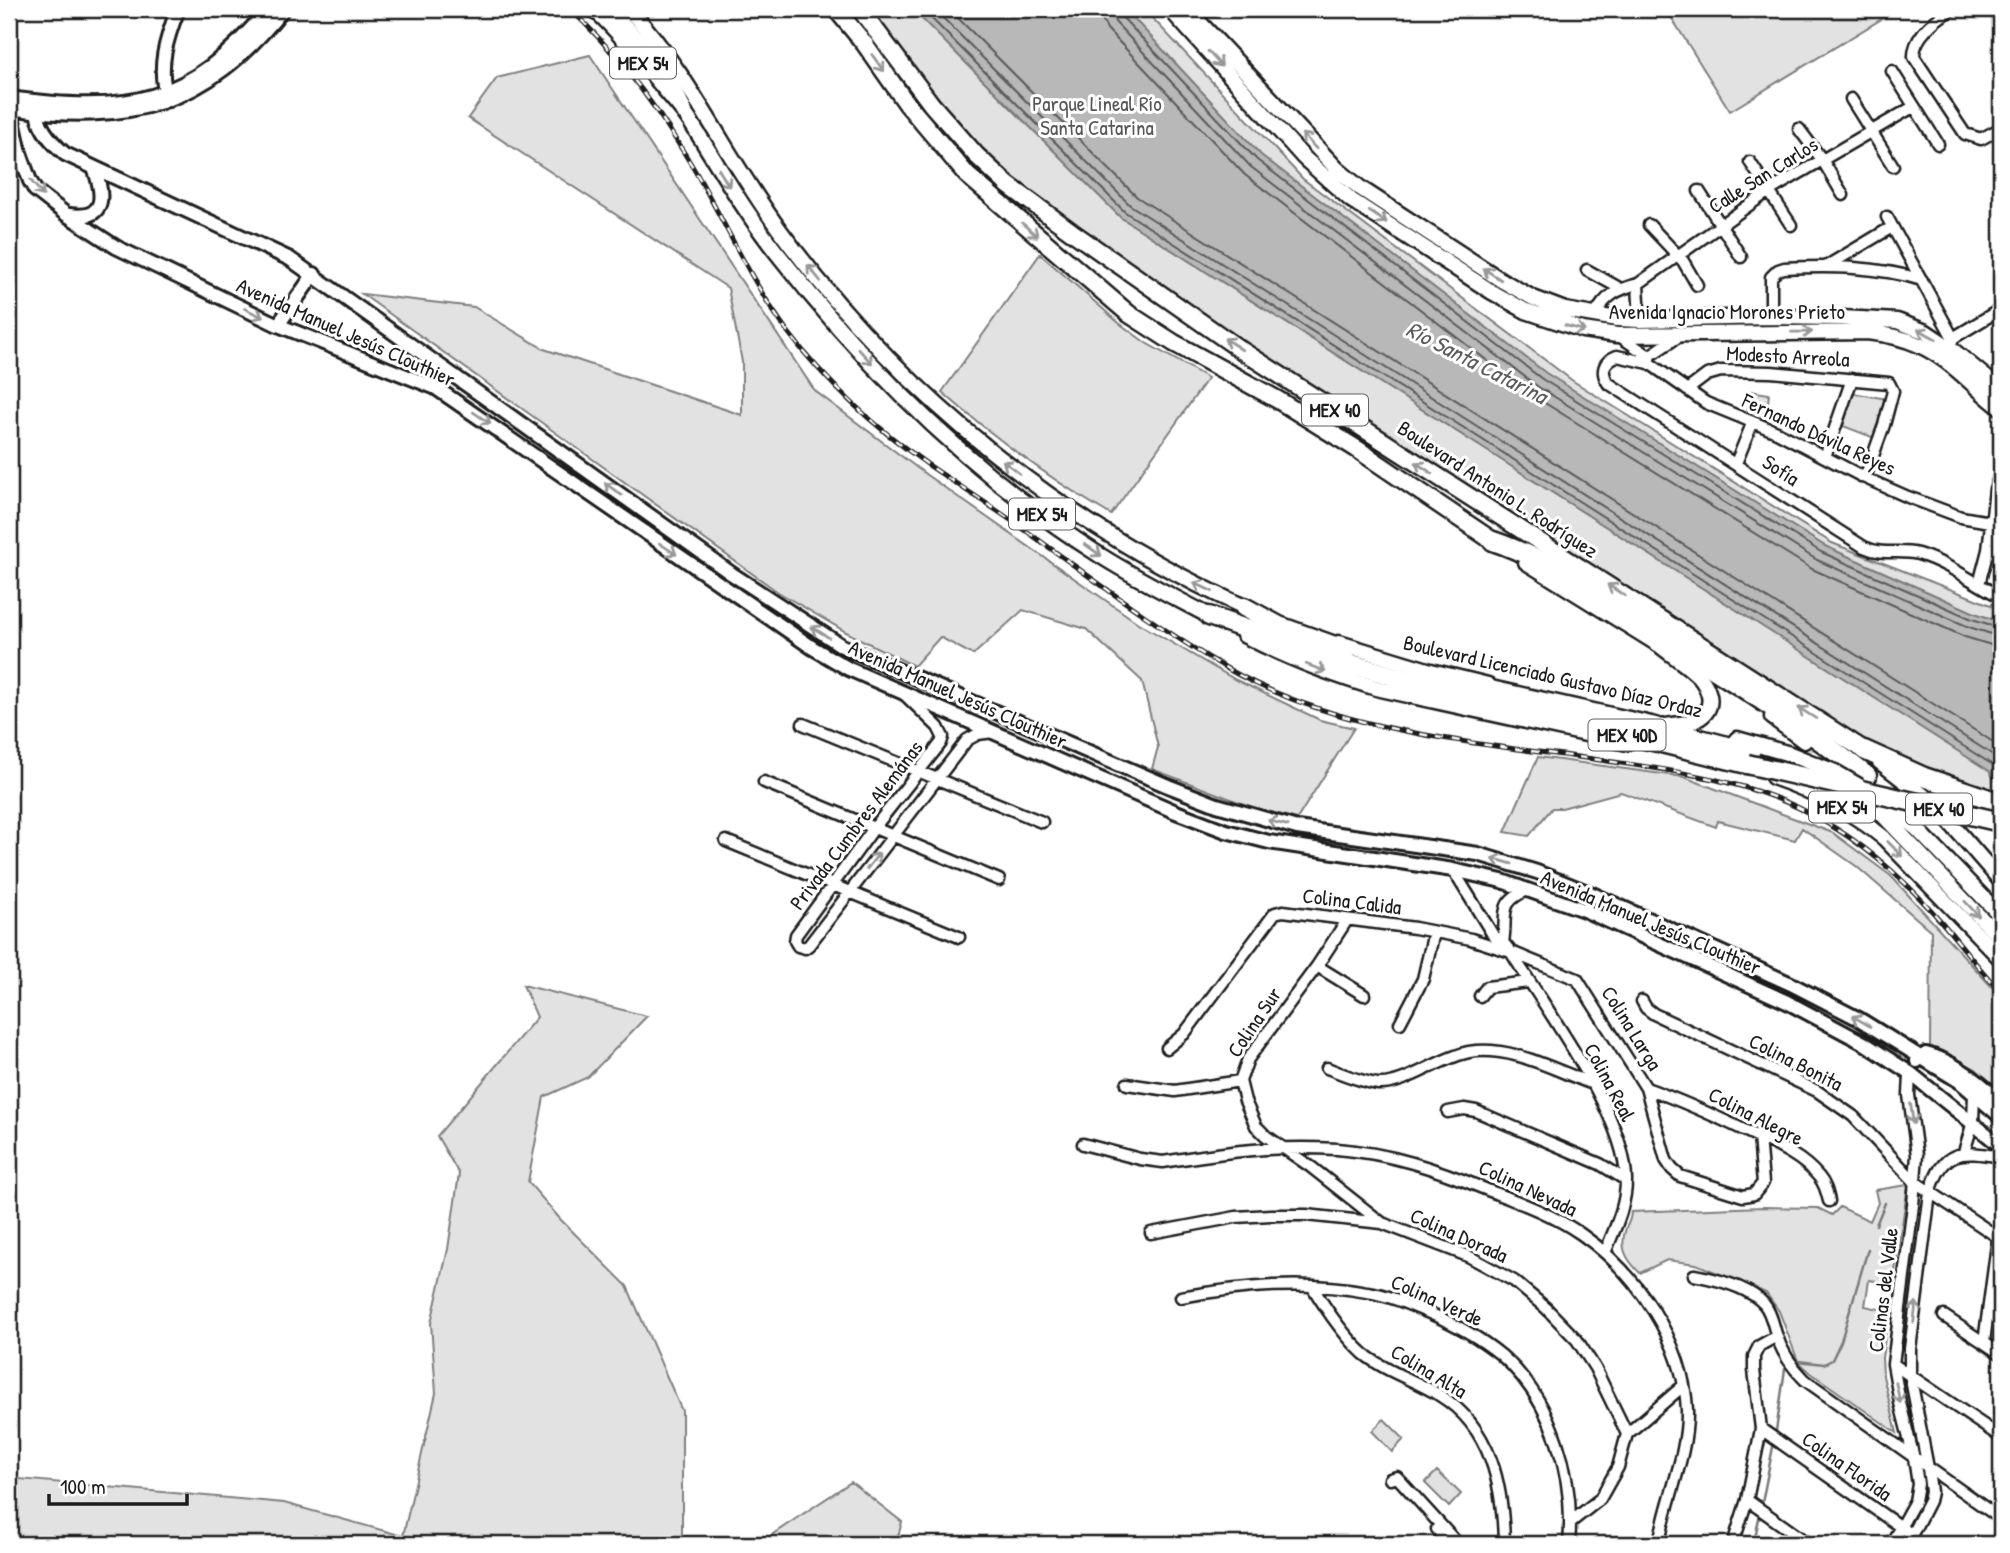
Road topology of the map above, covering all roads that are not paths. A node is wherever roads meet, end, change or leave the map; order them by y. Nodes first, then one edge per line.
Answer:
1 (178, 9) edge
2 (268, 9) edge
3 (283, 9) edge
4 (594, 9) edge
5 (610, 9) edge
6 (629, 9) edge
7 (836, 9) edge
8 (860, 9) edge
9 (1170, 9) edge
10 (1187, 9) edge
11 (1952, 9) edge
12 (1892, 71) dead end
13 (166, 96) junction
14 (1851, 99) dead end
15 (9, 100) edge
16 (36, 107) junction
17 (1913, 107) junction
18 (9, 108) edge
19 (689, 119) junction
20 (2001, 128) edge
21 (1800, 129) dead end
22 (1871, 132) junction
23 (1938, 144) dead end
24 (1823, 161) junction
25 (1750, 162) dead end
26 (1893, 166) dead end
27 (94, 168) junction
28 (1699, 191) dead end
29 (1769, 191) junction
30 (1843, 195) dead end
31 (67, 215) junction
32 (1721, 223) junction
33 (1649, 225) dead end
34 (1791, 225) dead end
35 (1676, 256) junction
36 (1741, 257) dead end
37 (1827, 266) junction
38 (1587, 270) dead end
39 (314, 274) junction
40 (1922, 280) junction
41 (1638, 284) junction
42 (1697, 285) dead end
43 (1621, 289) junction
44 (2001, 309) edge
45 (1595, 316) junction
46 (1771, 317) junction
47 (1640, 320) junction
48 (278, 325) junction
49 (1683, 334) junction
50 (1617, 335) junction
51 (1952, 343) junction
52 (1649, 359) junction
53 (1852, 379) junction
54 (1688, 390) junction
55 (2001, 390) edge
56 (2001, 408) edge
57 (1752, 424) junction
58 (1825, 457) junction
59 (1736, 463) junction
60 (2001, 471) edge
61 (1865, 478) junction
62 (1990, 522) junction
63 (1493, 541) junction
64 (1987, 550) junction
65 (2001, 554) edge
66 (1979, 584) junction
67 (2001, 597) edge
68 (1244, 607) junction
69 (1209, 616) junction
70 (1658, 644) junction
71 (902, 692) junction
72 (803, 724) dead end
73 (1667, 726) junction
74 (995, 732) junction
75 (1804, 741) tunnel mouth
76 (1864, 750) junction
77 (918, 771) junction
78 (936, 779) junction
79 (764, 782) dead end
80 (2001, 803) edge
81 (1880, 806) junction
82 (2001, 813) edge
83 (1042, 822) dead end
84 (2001, 822) edge
85 (874, 828) junction
86 (892, 835) junction
87 (2001, 835) edge
88 (726, 841) dead end
89 (1453, 870) junction
90 (999, 880) dead end
91 (2001, 881) edge
92 (833, 885) junction
93 (1528, 890) junction
94 (849, 892) junction
95 (2001, 916) edge
96 (1347, 920) junction
97 (1434, 932) junction
98 (959, 937) dead end
99 (2001, 939) edge
100 (1503, 942) junction
101 (1510, 952) junction
102 (2001, 958) edge
103 (1317, 966) junction
104 (1529, 982) junction
105 (1364, 995) dead end
106 (1480, 996) dead end
107 (1642, 1001) dead end
108 (1400, 1023) dead end
109 (1167, 1048) dead end
110 (1919, 1058) junction
111 (1327, 1068) dead end
112 (1910, 1073) junction
113 (1240, 1081) junction
114 (1127, 1083) dead end
115 (1593, 1084) junction
116 (1646, 1088) junction
117 (1974, 1094) junction
118 (2001, 1102) edge
119 (1448, 1112) dead end
120 (2001, 1116) edge
121 (1973, 1122) junction
122 (1759, 1138) junction
123 (1083, 1144) dead end
124 (2001, 1146) edge
125 (1280, 1147) junction
126 (1964, 1152) junction
127 (2001, 1157) edge
128 (1626, 1180) junction
129 (1915, 1182) junction
130 (1930, 1193) junction
131 (1829, 1201) dead end
132 (1382, 1223) junction
133 (1151, 1233) dead end
134 (2000, 1238) edge
135 (1605, 1253) junction
136 (1694, 1275) dead end
137 (1312, 1286) junction
138 (1181, 1297) dead end
139 (1944, 1316) dead end
140 (1777, 1336) junction
141 (1984, 1342) junction
142 (2001, 1354) edge
143 (1894, 1364) junction
144 (1910, 1374) junction
145 (1684, 1387) junction
146 (1761, 1429) junction
147 (1627, 1434) junction
148 (2001, 1437) edge
149 (1914, 1458) junction
150 (1928, 1468) junction
151 (1746, 1500) junction
152 (2001, 1519) edge
153 (1572, 1521) junction
154 (1900, 1526) junction
155 (1909, 1540) edge
156 (1444, 1544) edge
157 (1458, 1544) edge
158 (1504, 1544) edge
159 (1569, 1544) edge
160 (1659, 1544) edge
161 (1733, 1544) edge
162 (1809, 1544) edge
163 (1891, 1544) edge

1 - 13 street
2 - 13 street
3 - 13 street
4 - 19 main road, MEX 54
5 - 19 street
68 -> 6 main road, Boulevard Licenciado Gustavo Díaz Ordaz / MEX 54
7 -> 63 highway, Boulevard Antonio L. Rodríguez / MEX 40
76 -> 8 highway, Boulevard Antonio L. Rodríguez / MEX 40
9 -> 50 main road, Avenida Ignacio Morones Prieto
45 -> 10 main road, Avenida Ignacio Morones Prieto
11 - 20 street
12 - 17 street
13 - 16 street
14 - 22 street
15 - 16 street
15 - 18 street, Avenida Manuel Jesús Clouthier
16 - 18 street
16 - 27 street, Avenida Manuel Jesús Clouthier
17 - 22 street, Calle San Carlos
17 - 23 street
18 -> 31 street, Avenida Manuel Jesús Clouthier
19 -> 69 main road, MEX 54
21 - 24 street
22 - 24 street, Calle San Carlos
22 - 26 street
24 - 29 street, Calle San Carlos
24 - 30 street
25 - 29 street
27 - 31 street
27 - 39 street, Avenida Manuel Jesús Clouthier
28 - 32 street
29 - 32 street, Calle San Carlos
29 - 34 street
31 -> 48 street, Avenida Manuel Jesús Clouthier
32 - 35 street, Calle San Carlos
32 - 36 street
33 - 35 street
35 - 41 street, Calle San Carlos
35 - 42 street
37 - 40 street
37 - 40 street
37 - 46 street
38 - 43 street
39 - 48 street
110 -> 39 street, Avenida Manuel Jesús Clouthier
40 - 51 street
41 - 43 street, Calle San Carlos
41 - 47 street
43 - 45 street, Calle San Carlos
44 - 51 street
45 - 47 main road, Avenida Ignacio Morones Prieto
46 - 47 main road, Avenida Ignacio Morones Prieto
51 -> 46 main road, Avenida Ignacio Morones Prieto
48 -> 71 street, Avenida Manuel Jesús Clouthier
49 - 50 main road, Avenida Ignacio Morones Prieto
49 - 52 street
49 -> 56 main road, Avenida Ignacio Morones Prieto
50 - 52 street, Fernando Dávila Reyes
51 - 55 main road, Avenida Ignacio Morones Prieto
52 - 54 street, Fernando Dávila Reyes
52 - 59 street, Sofía
53 - 54 street, Modesto Arreola
53 - 58 street
53 - 61 street, Modesto Arreola
54 - 57 street, Fernando Dávila Reyes
57 - 58 street, Fernando Dávila Reyes
57 - 59 street
58 - 61 street, Fernando Dávila Reyes
59 - 66 street, Sofía
60 - 62 street
61 - 62 street, Fernando Dávila Reyes
62 - 64 street
63 - 70 main road, Boulevard Antonio L. Rodríguez / MEX 40
63 - 87 highway, bridge
64 - 65 street
64 - 66 street
66 - 67 street, Sofía
68 - 73 main road, Boulevard Licenciado Gustavo Díaz Ordaz / MEX 54
68 - 82 highway, bridge
69 - 84 highway, MEX 40D, bridge
69 -> 102 main road, MEX 54
70 - 73 main road
70 - 75 main road, Boulevard Antonio L. Rodríguez / MEX 40
71 - 74 street, Avenida Manuel Jesús Clouthier
71 - 77 street, Privada Cumbres Alemánas
72 - 77 street
73 - 81 main road, Boulevard Licenciado Gustavo Díaz Ordaz / MEX 54, bridge
74 - 78 street, Privada Cumbres Alemánas
74 - 89 street, Avenida Manuel Jesús Clouthier
76 - 80 highway
76 - 91 main road, Boulevard Antonio L. Rodríguez / MEX 40
77 - 78 street
77 - 85 street, Privada Cumbres Alemánas
78 - 83 street
78 - 86 street, Privada Cumbres Alemánas
79 - 85 street
81 - 95 main road, Boulevard Licenciado Gustavo Díaz Ordaz / MEX 54
81 -> 99 main road, MEX 40
85 - 86 street
85 - 92 street, Privada Cumbres Alemánas
86 - 90 street
94 -> 86 street, Privada Cumbres Alemánas
88 - 92 street
89 - 93 street, Avenida Manuel Jesús Clouthier
89 - 100 street, Colina Real
92 - 94 street
92 - 94 street, Privada Cumbres Alemánas
93 - 100 street
93 - 112 street, Avenida Manuel Jesús Clouthier
94 - 98 street
96 - 97 street, Colina Calida
96 - 103 street, Colina Sur
96 - 109 street, Colina Calida
97 - 101 street, Colina Calida
97 - 108 street
100 - 101 street, Colina Real
101 - 104 street, Colina Real
101 - 116 street, Colina Larga
103 - 105 street
103 - 113 street, Colina Sur
104 - 106 street
104 - 115 street, Colina Real
107 - 129 street, Colina Bonita
110 - 112 street
110 - 117 street, Avenida Manuel Jesús Clouthier
110 - 118 street
111 - 115 street
112 - 121 street, Avenida Manuel Jesús Clouthier
112 -> 129 street, Colinas del Valle
113 - 114 street
113 - 125 street, Colina Sur
115 - 128 street, Colina Real
116 - 122 street, Colina Alegre
116 - 122 street, Colina Larga
117 - 120 street, Avenida Manuel Jesús Clouthier
117 - 121 street
119 - 128 street
121 - 124 street, Avenida Manuel Jesús Clouthier
121 - 126 street
122 - 131 street, Colina Alegre
123 - 125 street, Colina Nevada
125 - 132 street, Colina Sur
125 - 135 street, Colina Nevada
126 - 127 street
126 - 130 street, Colinas del Valle
128 - 135 street, Colina Real
129 - 130 street, Colina Bonita
129 - 143 street, Colinas del Valle
130 - 134 street, Colina Bonita
144 -> 130 street, Colinas del Valle
132 - 133 street
132 - 147 street, Colina Dorada
134 - 141 street
135 - 145 street, Colina Nevada
136 - 140 street
137 - 138 street, Colina Verde
137 - 153 street, Colina Verde
137 - 158 street, Colina Alta
139 - 141 street
140 - 146 street
140 - 149 street
141 - 142 street
143 - 144 street
143 -> 149 street, Colinas del Valle
144 - 148 street
144 - 150 street, Colinas del Valle
145 - 147 street
145 - 160 street, Colina Nevada
146 - 151 street
146 - 154 street, Colina Florida
147 - 153 street
149 - 150 street
149 - 154 street, Colinas del Valle
150 - 152 street
150 - 155 street, Colinas del Valle
151 - 161 street
151 - 162 street
153 - 159 street, Colina Verde
154 - 155 street, Colina Florida
154 - 163 street, Colinas del Valle
156 - 157 street

